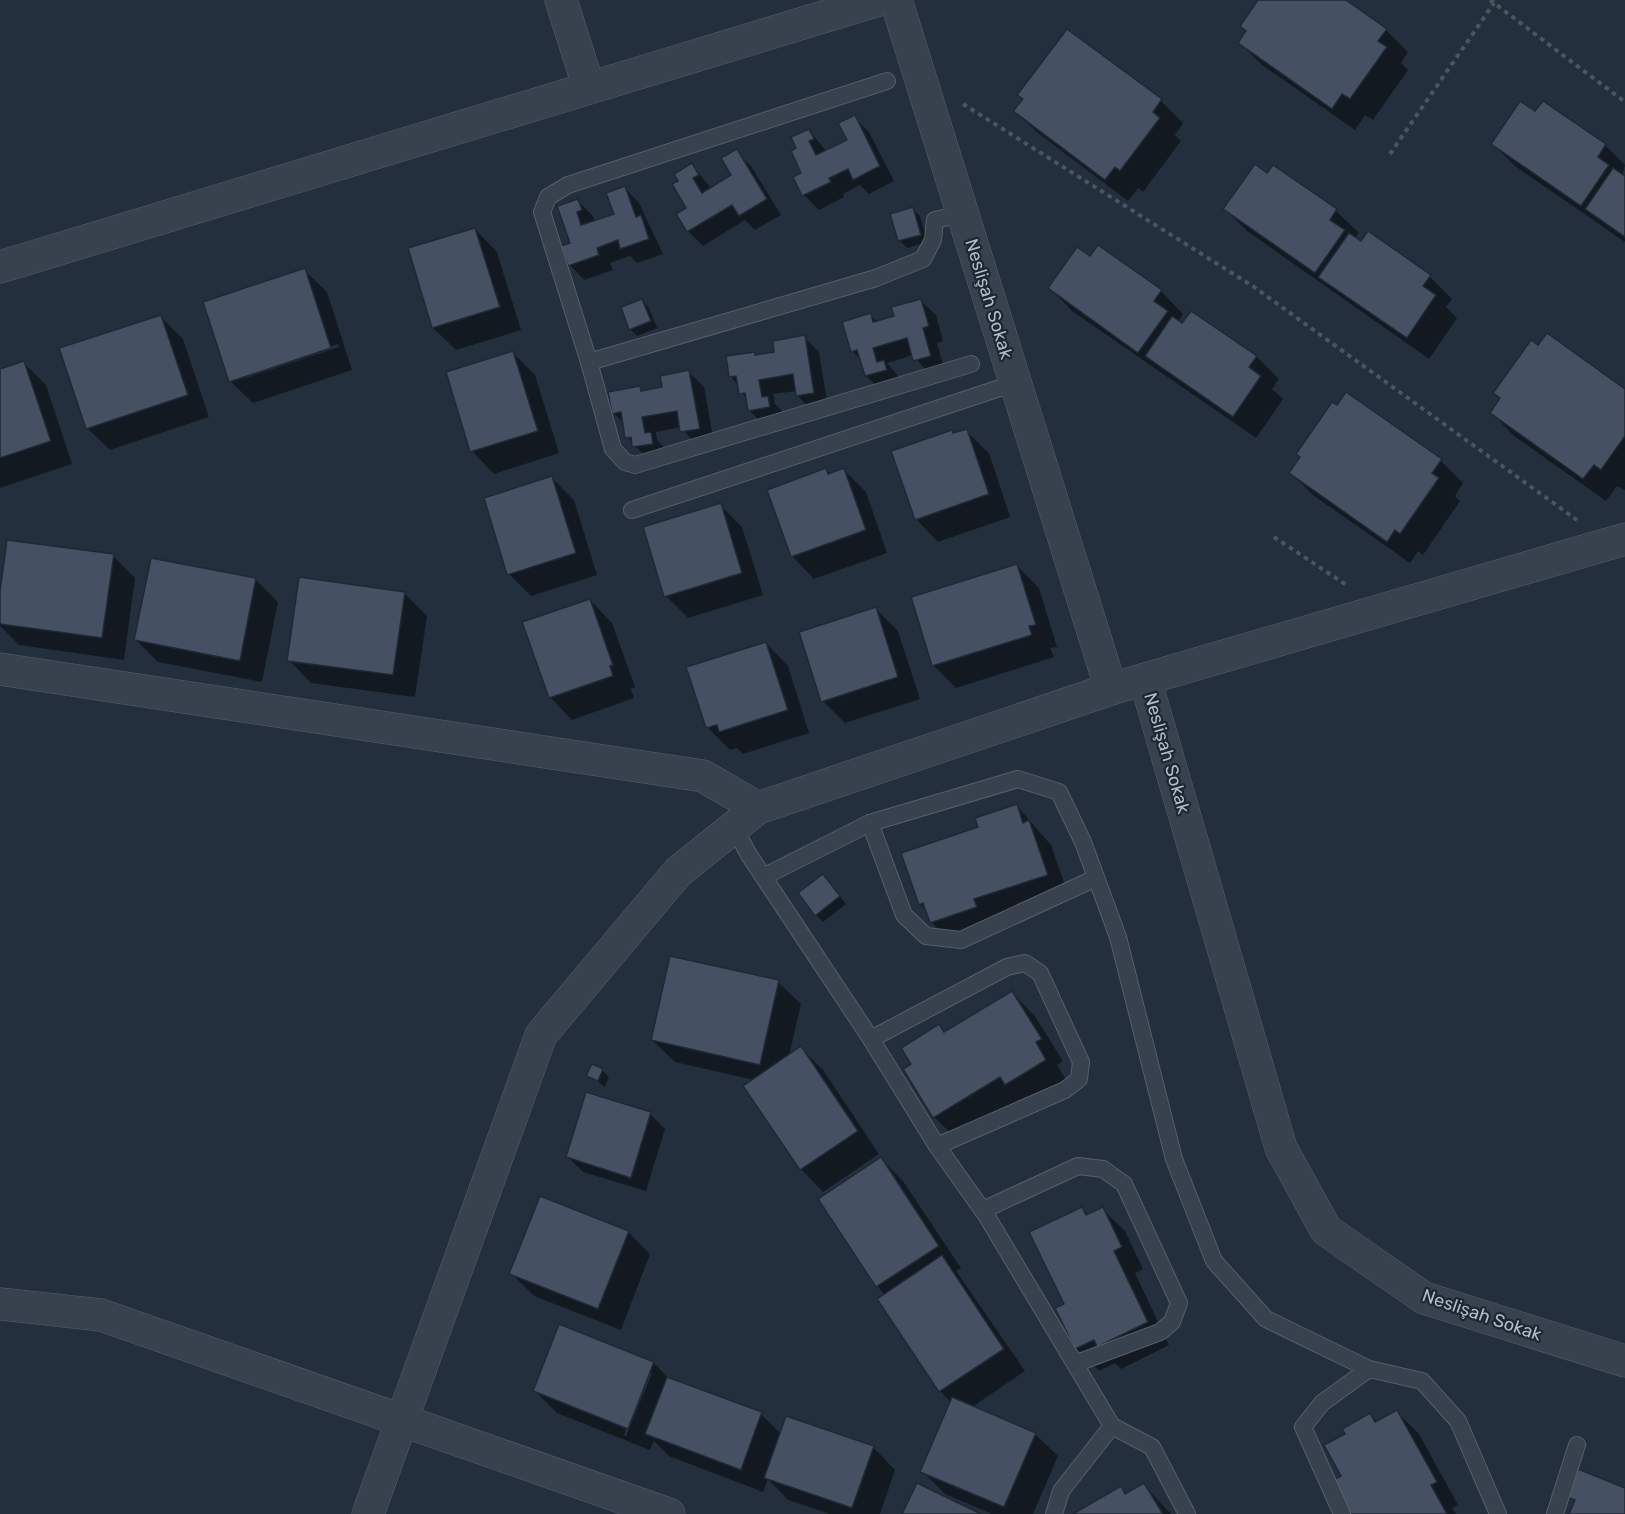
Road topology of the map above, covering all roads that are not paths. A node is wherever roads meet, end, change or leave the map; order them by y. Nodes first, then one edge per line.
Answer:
1 (561, 0) edge
2 (879, 0) edge
3 (896, 0) edge
4 (887, 81) dead end
5 (589, 88) junction
6 (963, 214) junction
7 (0, 267) edge
8 (589, 362) junction
9 (972, 364) dead end
10 (1015, 383) junction
11 (632, 510) dead end
12 (1617, 541) edge
13 (0, 669) edge
14 (1145, 679) junction
15 (1111, 689) junction
16 (758, 808) junction
17 (870, 823) junction
18 (734, 827) junction
19 (765, 876) junction
20 (1096, 878) junction
21 (871, 1039) junction
22 (937, 1146) junction
23 (983, 1210) junction
24 (0, 1304) edge
25 (1625, 1361) edge
26 (1077, 1363) junction
27 (1369, 1370) junction
28 (402, 1420) junction
29 (1112, 1426) junction
30 (1577, 1445) dead end
31 (368, 1514) edge
32 (669, 1514) edge
33 (1054, 1514) edge
34 (1187, 1514) edge
35 (1342, 1514) edge
36 (1498, 1514) edge
37 (1555, 1514) edge

1 - 5 street
2 - 5 street
3 - 6 street, Neslişah Sokak
4 - 8 lane
5 - 7 street
6 - 8 lane
6 - 10 street, Neslişah Sokak
8 - 9 lane
10 - 11 lane
10 - 15 street, Neslişah Sokak
12 - 14 street
13 - 16 street
14 - 15 street, Neslişah Sokak
14 - 25 street, Neslişah Sokak
15 - 16 street
16 - 18 street
17 - 19 lane
17 - 20 lane
17 - 20 lane
18 - 19 lane
18 - 28 street
19 - 21 lane
20 - 27 lane
21 - 22 lane
21 - 22 lane
22 - 23 lane
23 - 26 lane
23 - 26 lane
24 - 28 street
26 - 29 lane
27 - 35 lane
27 - 36 lane
28 - 31 street
28 - 32 street
29 - 33 lane
29 - 34 lane
30 - 37 lane

